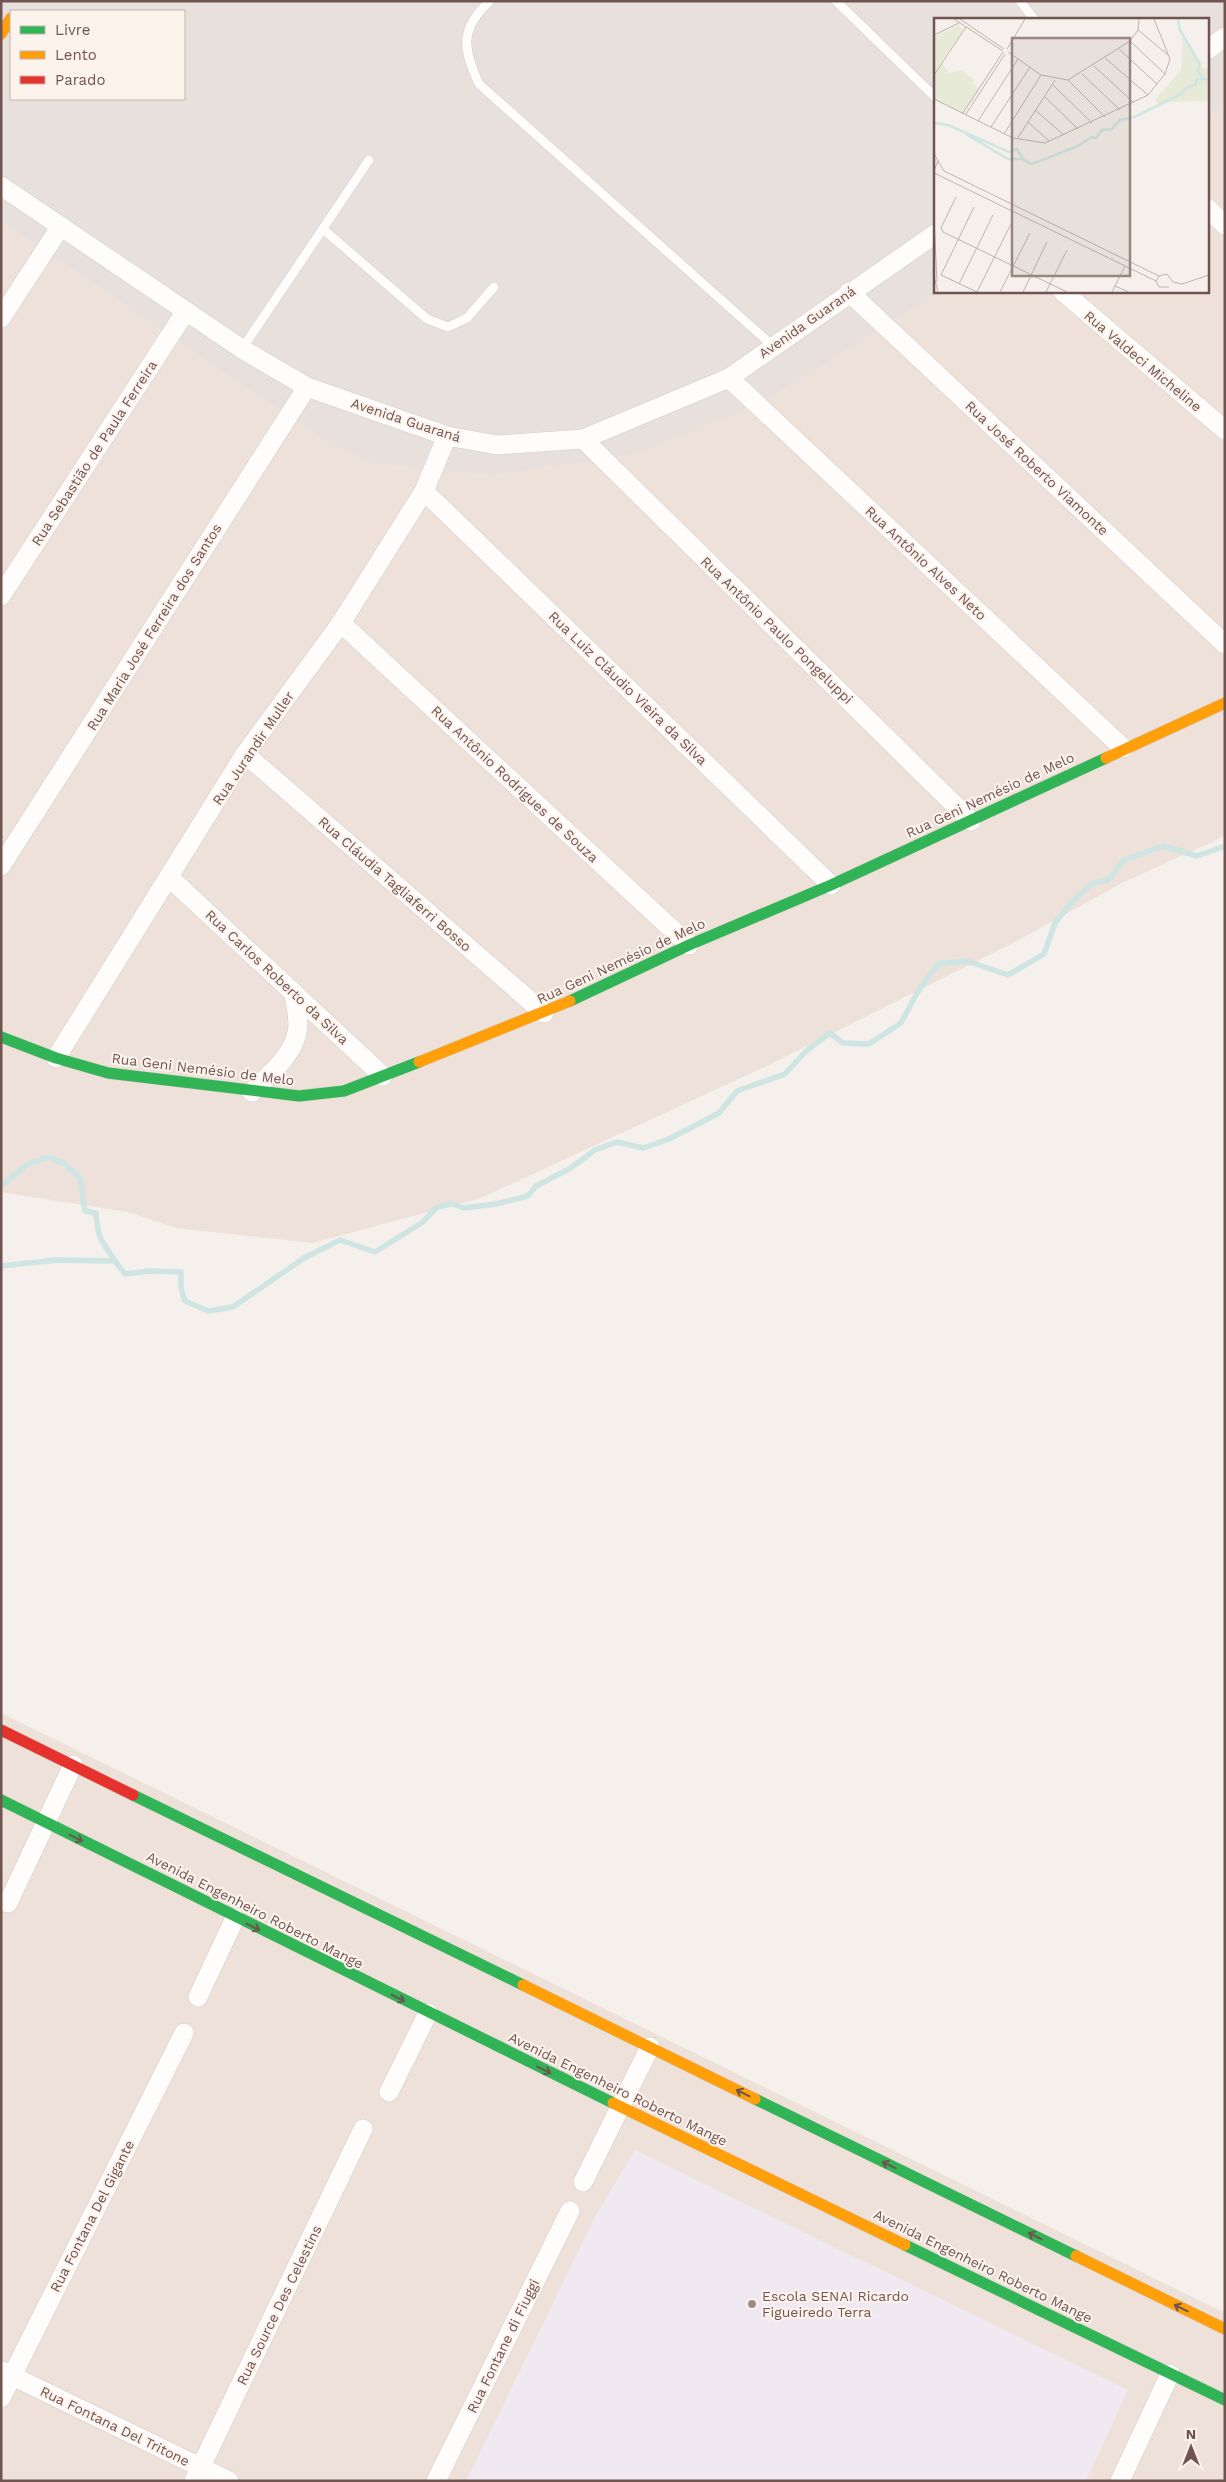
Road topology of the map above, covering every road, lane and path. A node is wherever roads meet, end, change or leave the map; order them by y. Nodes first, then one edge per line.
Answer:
1 (490, 1) edge
2 (836, 1) edge
3 (1020, 1) edge
4 (1033, 18) edge
5 (10, 19) edge
6 (1, 34) edge
7 (1225, 37) edge
8 (1208, 49) edge
9 (934, 96) edge
10 (368, 160) dead end
11 (1, 186) edge
12 (1208, 209) edge
13 (1225, 225) edge
14 (61, 226) junction
15 (323, 229) junction
16 (934, 235) edge
17 (494, 287) dead end
18 (849, 292) junction
19 (1063, 292) edge
20 (186, 311) junction
21 (1, 318) edge
22 (774, 346) junction
23 (242, 349) junction
24 (729, 378) junction
25 (307, 387) junction
26 (1225, 430) edge
27 (447, 436) junction
28 (584, 439) junction
29 (424, 490) junction
30 (1, 596) edge
31 (341, 622) junction
32 (1225, 644) edge
33 (1225, 703) edge
34 (1123, 748) junction
35 (245, 754) junction
36 (971, 821) junction
37 (1, 866) edge
38 (170, 878) junction
39 (831, 885) junction
40 (689, 946) junction
41 (294, 993) junction
42 (544, 1013) junction
43 (1, 1037) edge
44 (56, 1058) junction
45 (383, 1076) junction
46 (252, 1092) junction
47 (1, 1730) edge
48 (73, 1765) junction
49 (1, 1800) edge
50 (46, 1822) junction
51 (8, 1903) dead end
52 (236, 1918) junction
53 (198, 1997) dead end
54 (428, 2013) junction
55 (184, 2033) dead end
56 (650, 2046) junction
57 (389, 2092) dead end
58 (620, 2107) junction
59 (363, 2130) dead end
60 (583, 2182) dead end
61 (570, 2211) dead end
62 (1225, 2329) edge
63 (7, 2374) edge
64 (1170, 2374) junction
65 (1, 2398) edge
66 (1225, 2400) edge
67 (198, 2474) edge
68 (229, 2481) edge
69 (436, 2481) edge
70 (1120, 2481) edge

1 - 22 lane
2 - 9 lane
3 - 4 lane
5 - 6 street
7 - 8 street
10 - 15 lane
11 - 14 street, Avenida Guaraná
12 - 13 street
14 - 20 street, Avenida Guaraná
14 - 21 street
15 - 17 lane
15 - 23 lane
16 - 18 street, Avenida Guaraná
18 - 22 street, Avenida Guaraná
18 - 32 street, Rua José Roberto Viamonte
19 - 26 street, Rua Valdeci Micheline
20 - 23 street, Avenida Guaraná
20 - 30 street, Rua Sebastião de Paula Ferreira
22 - 24 street, Avenida Guaraná
23 - 25 street, Avenida Guaraná
24 - 28 street, Avenida Guaraná
24 - 34 street, Rua Antônio Alves Neto
25 - 27 street, Avenida Guaraná
25 - 37 street, Rua Maria José Ferreira dos Santos
27 - 28 street, Avenida Guaraná
27 - 29 street, Rua Jurandir Muller
28 - 36 street, Rua Antônio Paulo Pongeluppi
29 - 31 street, Rua Jurandir Muller
29 - 39 street, Rua Luiz Cláudio Vieira da Silva
31 - 35 street, Rua Jurandir Muller
31 - 40 street, Rua Antônio Rodrigues de Souza
33 - 34 street, Rua Geni Nemésio de Melo
34 - 36 street, Rua Geni Nemésio de Melo
35 - 38 street, Rua Jurandir Muller
35 - 42 street, Rua Cláudia Tagliaferri Bosso
36 - 39 street, Rua Geni Nemésio de Melo
38 - 41 street, Rua Carlos Roberto da Silva
38 - 44 street, Rua Jurandir Muller
39 - 40 street, Rua Geni Nemésio de Melo
40 - 42 street, Rua Geni Nemésio de Melo
41 - 45 street, Rua Carlos Roberto da Silva
41 - 46 street
42 - 45 street, Rua Geni Nemésio de Melo
43 - 44 street, Rua Geni Nemésio de Melo
44 - 46 street, Rua Geni Nemésio de Melo
45 - 46 street, Rua Geni Nemésio de Melo
47 - 48 street
48 - 50 street
48 - 56 street
49 - 50 street, Avenida Engenheiro Roberto Mange
50 - 51 street
50 -> 52 street, Avenida Engenheiro Roberto Mange
52 - 53 street
52 -> 54 street, Avenida Engenheiro Roberto Mange
54 - 57 street
54 -> 58 street, Avenida Engenheiro Roberto Mange
55 - 63 street, Rua Fontana Del Gigante
56 - 58 street
62 -> 56 street
58 - 60 street
58 - 64 street, Avenida Engenheiro Roberto Mange
59 - 67 street, Rua Source Des Celestins
61 - 69 street, Rua Fontane di Fiuggi
63 - 65 street, Rua Fontana Del Gigante
63 - 67 street, Rua Fontana Del Tritone
64 - 66 street, Avenida Engenheiro Roberto Mange
64 - 70 street
67 - 68 street, Rua Fontana Del Tritone

